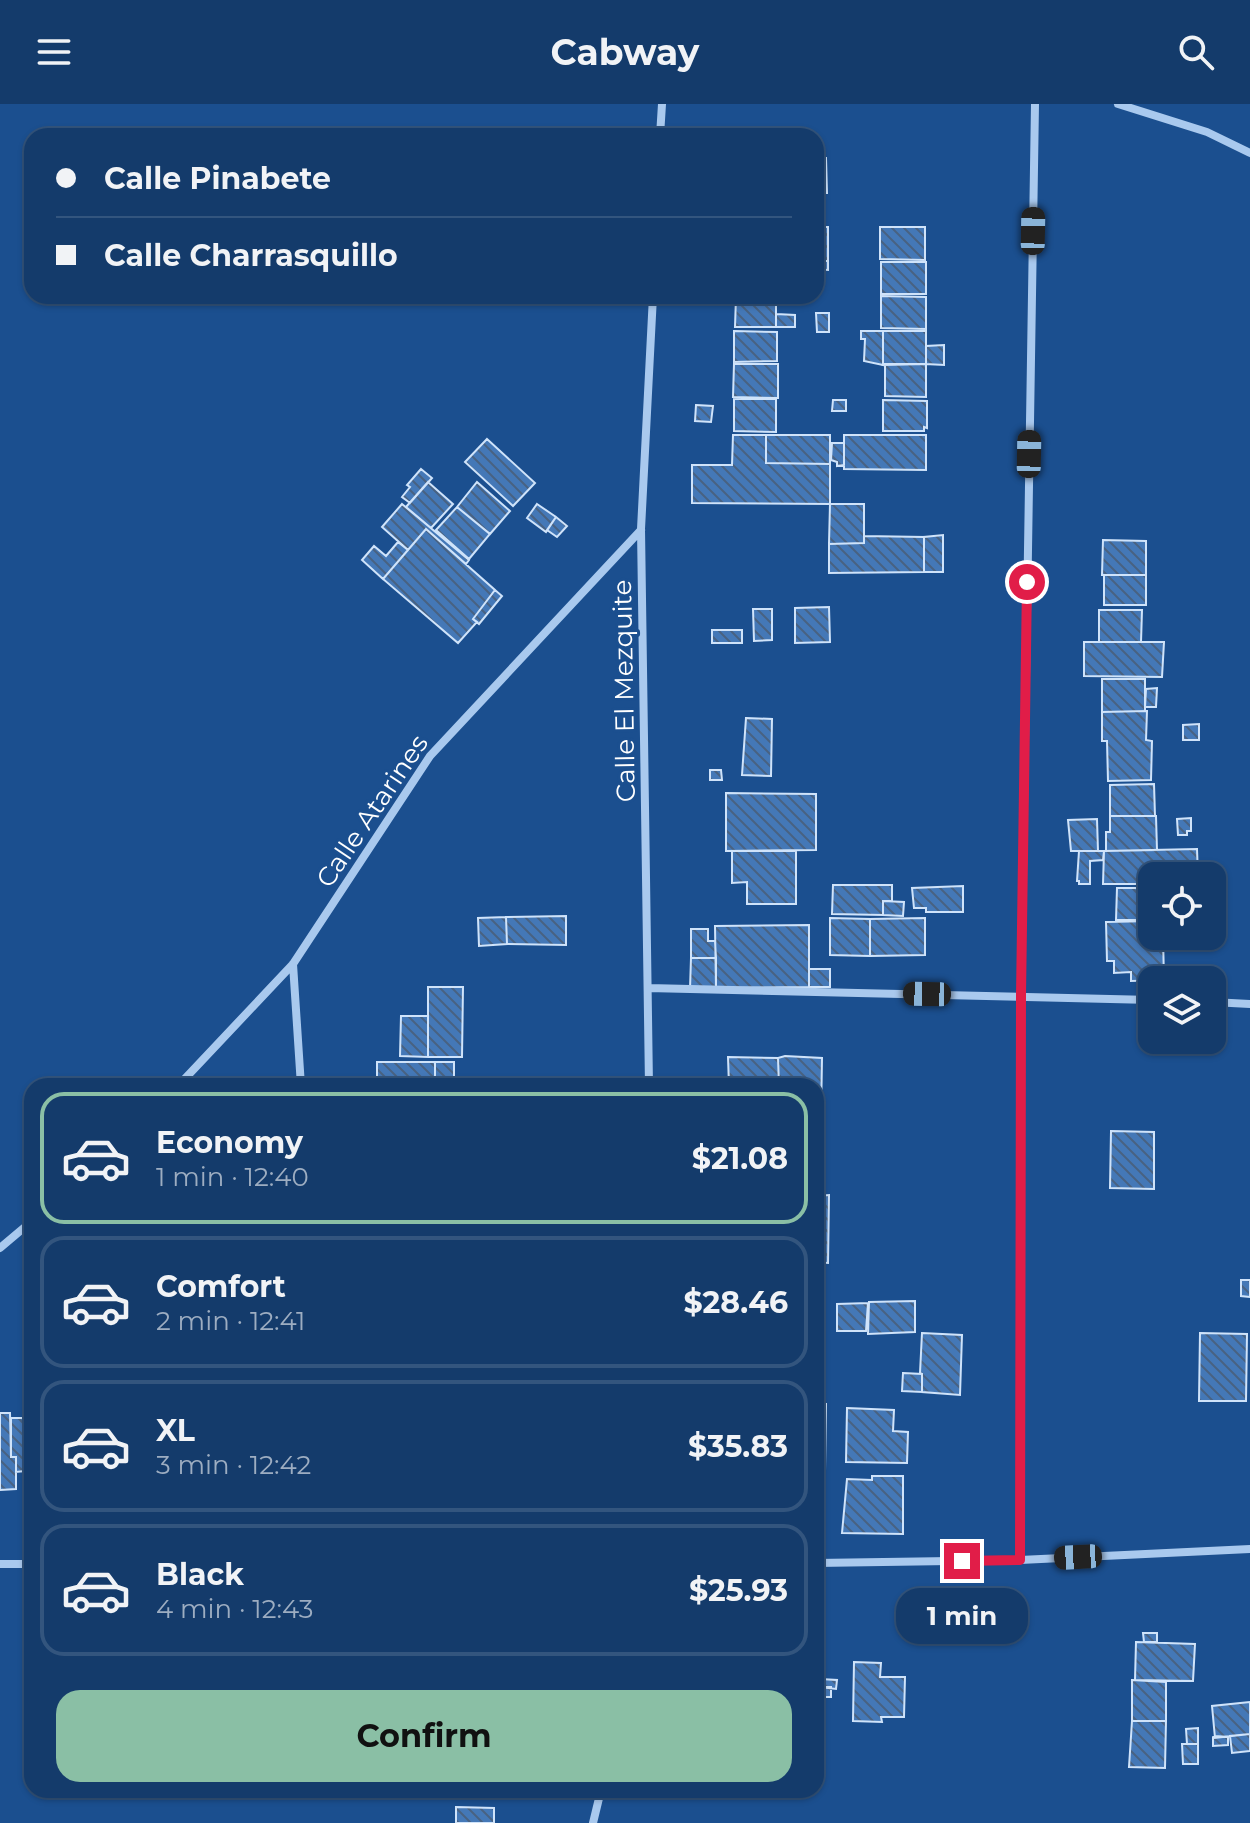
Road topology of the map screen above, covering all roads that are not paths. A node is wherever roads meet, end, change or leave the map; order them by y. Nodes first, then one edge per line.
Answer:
1 (662, 104) edge
2 (1035, 104) edge
3 (1118, 104) edge
4 (660, 128) edge
5 (1250, 153) edge
6 (653, 304) edge
7 (641, 529) junction
8 (293, 964) junction
9 (648, 988) junction
10 (1021, 995) junction
11 (1138, 999) edge
12 (1226, 1003) edge
13 (1250, 1004) edge
14 (186, 1078) edge
15 (300, 1078) edge
16 (649, 1078) edge
17 (24, 1228) edge
18 (0, 1248) edge
19 (1250, 1549) edge
20 (1020, 1560) junction
21 (824, 1563) edge
22 (0, 1564) edge
23 (24, 1564) edge
24 (599, 1798) edge
25 (593, 1823) edge

1 - 4 street
2 - 10 street
3 - 5 street
6 - 7 street, Calle El Mezquite
7 - 8 street, Calle Atarines
7 - 9 street, Calle El Mezquite
8 - 14 street, Calle Atarines
8 - 15 street
9 - 10 street
9 - 16 street, Calle El Mezquite
10 - 11 street
10 - 20 street
12 - 13 street
17 - 18 street
19 - 20 street
20 - 21 street
22 - 23 street
24 - 25 street

